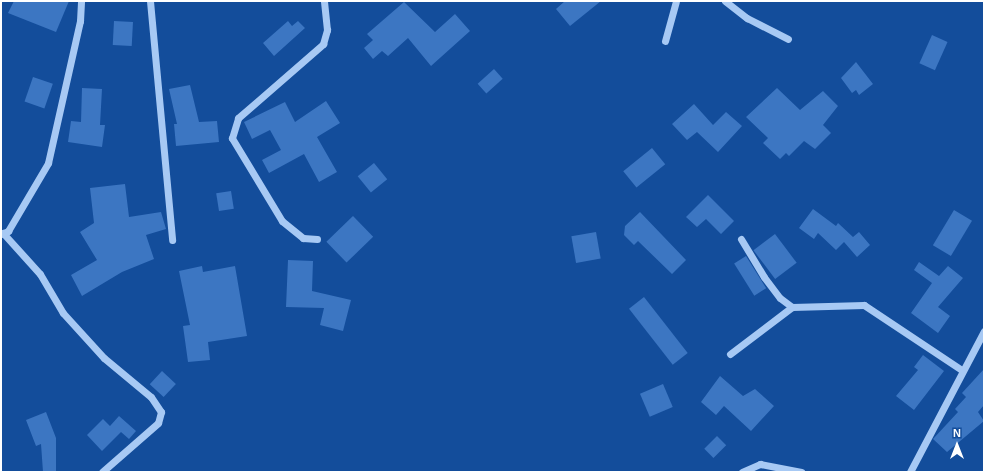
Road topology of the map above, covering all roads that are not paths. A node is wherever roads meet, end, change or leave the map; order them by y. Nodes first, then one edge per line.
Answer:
1 (81, 1) edge
2 (150, 1) edge
3 (324, 1) edge
4 (676, 1) edge
5 (725, 1) edge
6 (788, 38) dead end
7 (665, 41) dead end
8 (2, 233) edge
9 (317, 239) dead end
10 (741, 239) dead end
11 (172, 240) dead end
12 (792, 307) junction
13 (984, 331) edge
14 (730, 354) dead end
15 (962, 370) junction
16 (102, 472) edge
17 (742, 472) edge
18 (801, 472) edge
19 (910, 472) edge

1 - 8 street
2 - 11 street
3 - 9 street
4 - 7 street
5 - 6 street
8 - 16 street
10 - 12 street
12 - 14 street
12 - 15 street
13 - 15 street
15 - 19 street
17 - 18 street

